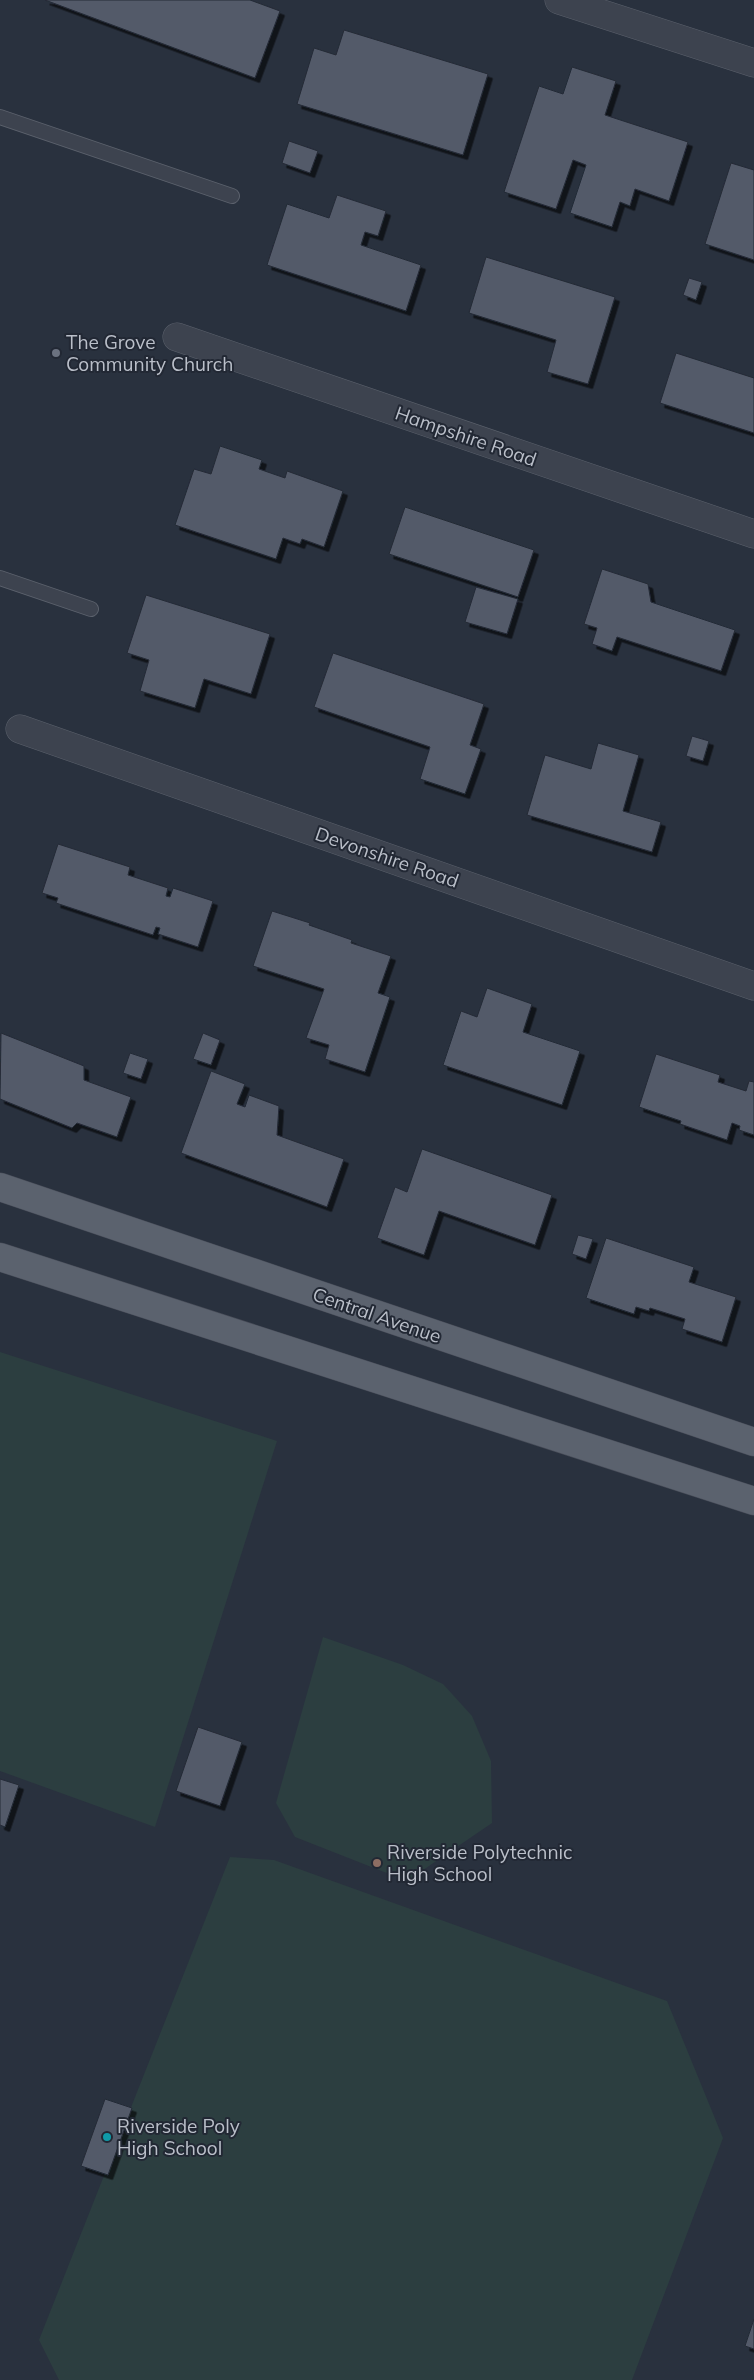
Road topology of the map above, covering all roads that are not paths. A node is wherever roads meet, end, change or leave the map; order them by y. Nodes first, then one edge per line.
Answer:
1 (559, 0) edge
2 (754, 63) edge
3 (0, 117) edge
4 (232, 196) dead end
5 (178, 337) dead end
6 (754, 534) edge
7 (0, 578) edge
8 (90, 608) dead end
9 (20, 729) dead end
10 (754, 986) edge
11 (0, 1187) edge
12 (0, 1257) edge
13 (754, 1442) edge
14 (754, 1501) edge

1 - 2 street
3 - 4 lane
5 - 6 street, Hampshire Road
7 - 8 lane
9 - 10 street, Devonshire Road
11 - 13 main road, Central Avenue
12 - 14 main road

